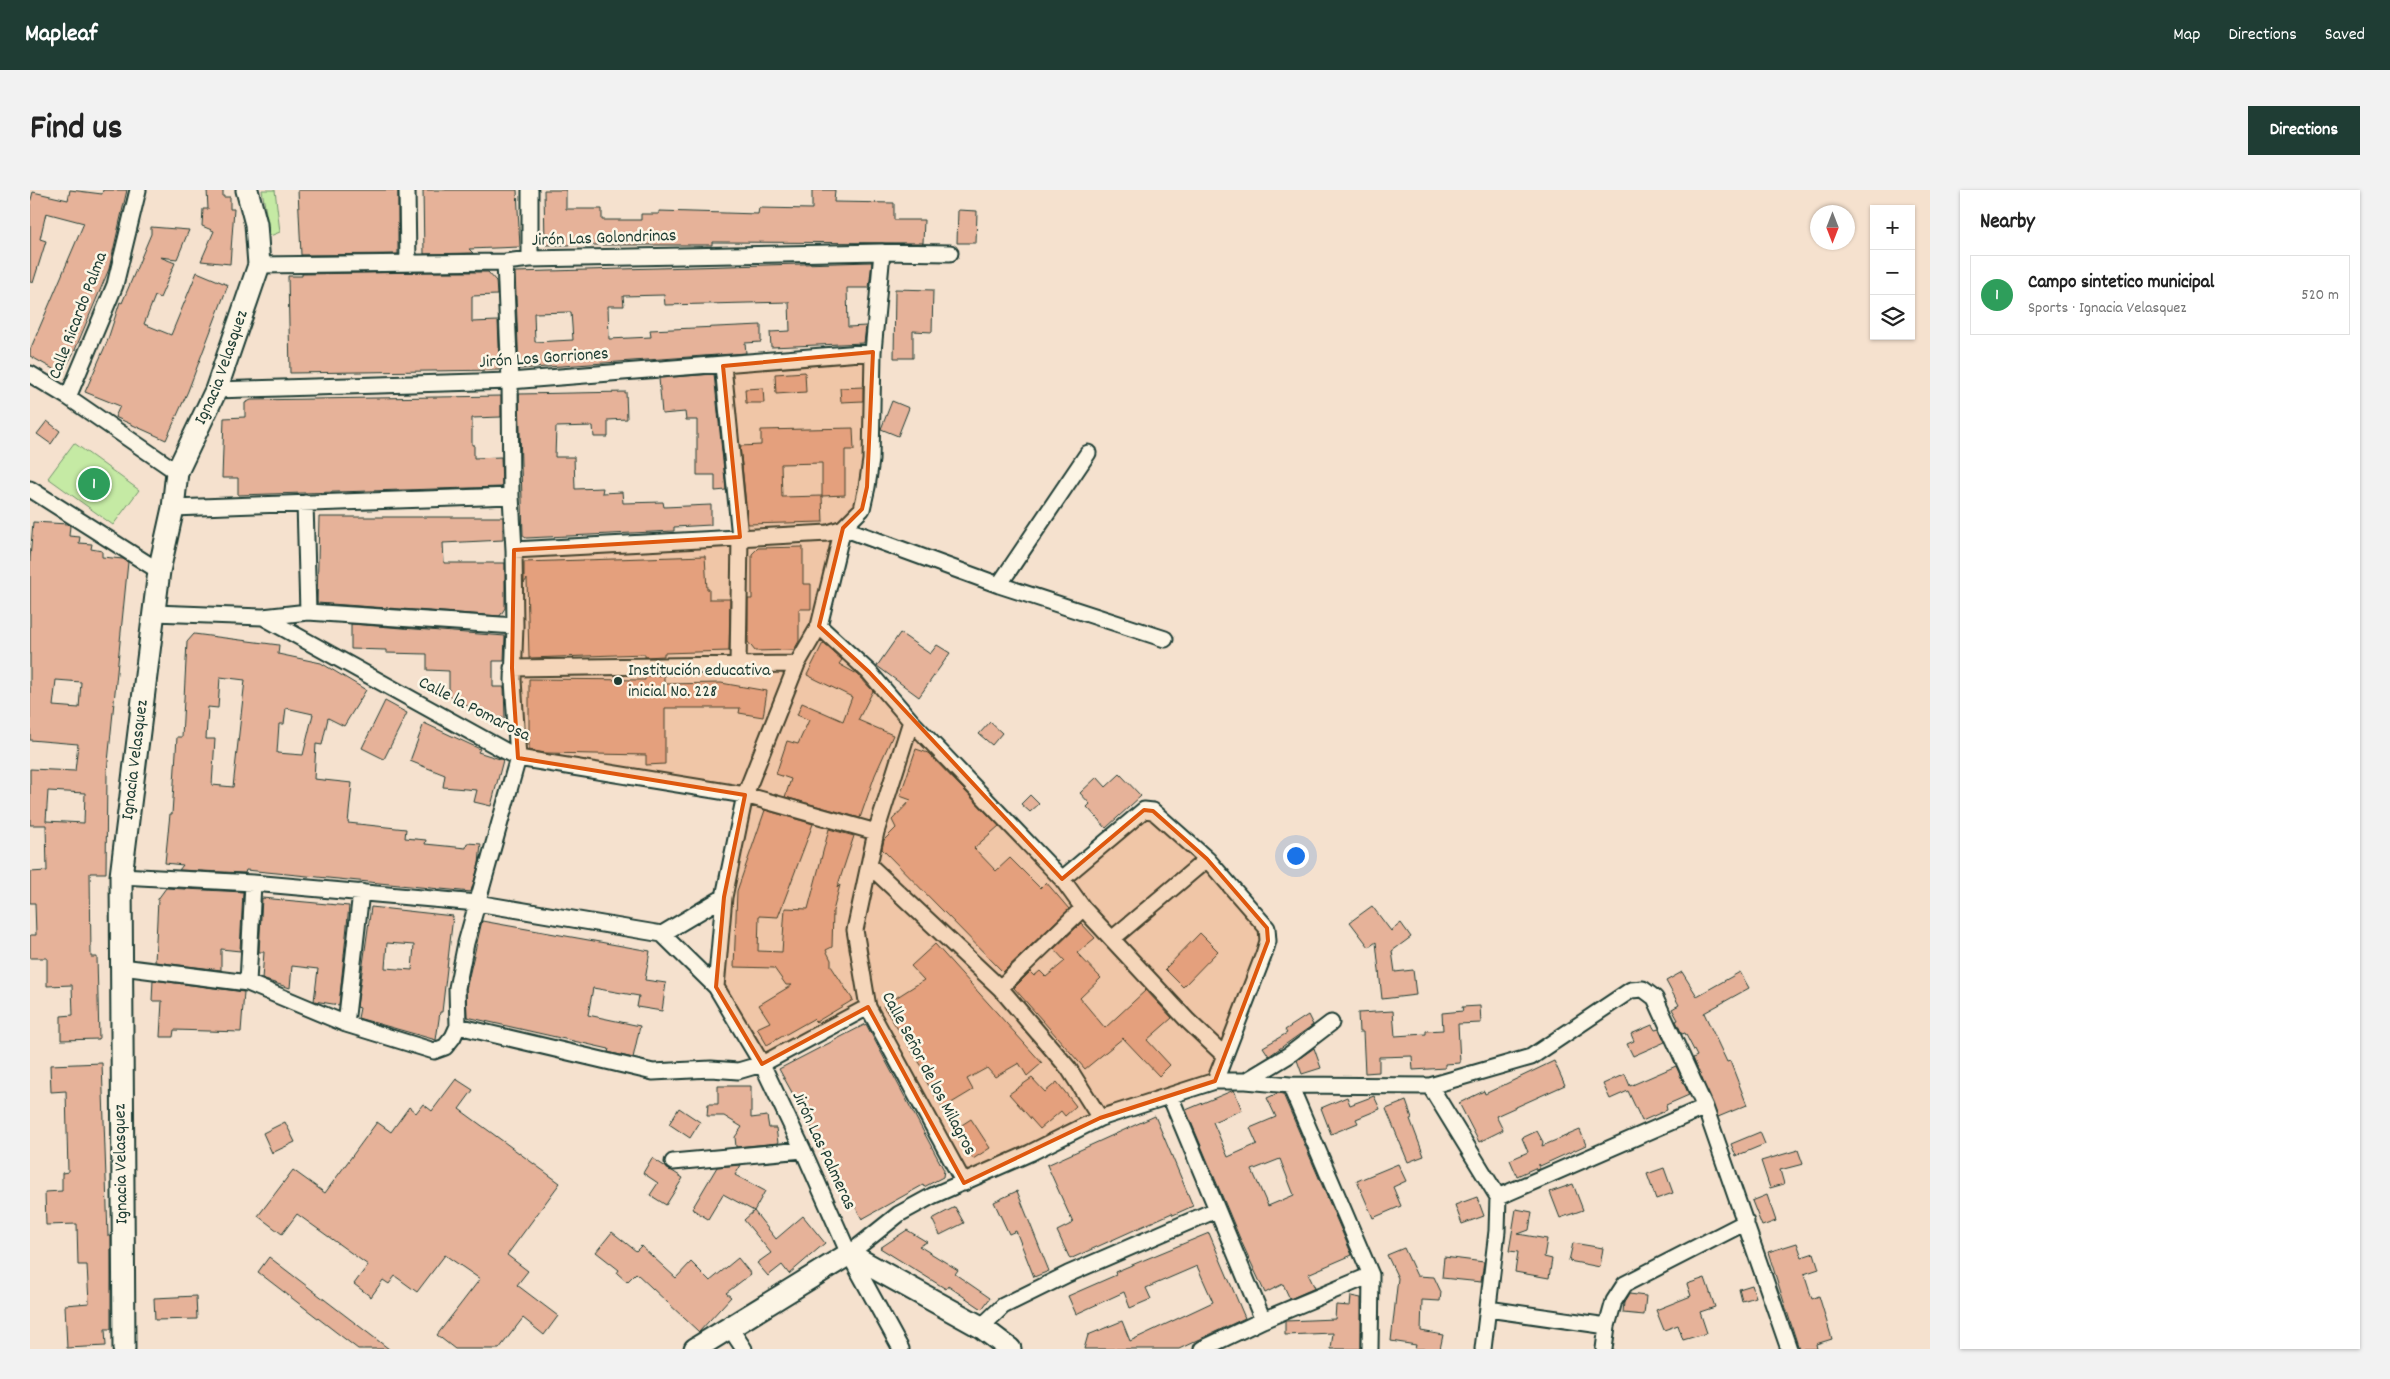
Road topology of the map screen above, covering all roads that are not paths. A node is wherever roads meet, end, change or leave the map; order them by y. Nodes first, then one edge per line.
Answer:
1 (138, 190) edge
2 (247, 190) edge
3 (407, 190) edge
4 (530, 190) edge
5 (882, 252) junction
6 (950, 253) dead end
7 (530, 259) junction
8 (408, 262) junction
9 (505, 262) junction
10 (259, 265) junction
11 (874, 352) junction
12 (723, 366) junction
13 (30, 374) edge
14 (510, 381) junction
15 (216, 390) junction
16 (68, 397) junction
17 (1088, 453) dead end
18 (177, 472) junction
19 (30, 489) edge
20 (511, 496) junction
21 (305, 504) junction
22 (173, 508) junction
23 (844, 528) junction
24 (740, 538) junction
25 (514, 550) junction
26 (159, 572) junction
27 (999, 585) junction
28 (308, 612) junction
29 (154, 613) junction
30 (263, 618) junction
31 (515, 626) junction
32 (819, 626) junction
33 (1165, 639) dead end
34 (797, 664) junction
35 (738, 665) junction
36 (512, 668) junction
37 (911, 720) junction
38 (518, 758) junction
39 (745, 795) junction
40 (876, 832) junction
41 (1207, 859) junction
42 (869, 865) junction
43 (121, 876) junction
44 (1062, 879) junction
45 (253, 883) junction
46 (361, 892) junction
47 (724, 898) junction
48 (478, 903) junction
49 (1083, 908) junction
50 (662, 934) junction
51 (1112, 939) junction
52 (122, 967) junction
53 (248, 983) junction
54 (716, 987) junction
55 (1000, 988) junction
56 (868, 1007) junction
57 (1331, 1023) dead end
58 (346, 1024) junction
59 (458, 1026) junction
60 (1224, 1055) junction
61 (762, 1064) junction
62 (1215, 1080) junction
63 (1246, 1080) junction
64 (1290, 1085) junction
65 (1430, 1086) junction
66 (1170, 1096) junction
67 (1705, 1107) junction
68 (1100, 1118) junction
69 (803, 1150) junction
70 (672, 1162) dead end
71 (964, 1182) junction
72 (1498, 1197) junction
73 (1216, 1210) junction
74 (1746, 1222) junction
75 (848, 1254) junction
76 (1371, 1275) junction
77 (1488, 1309) junction
78 (1263, 1320) junction
79 (1607, 1326) junction
80 (981, 1327) junction
81 (730, 1328) junction
82 (124, 1349) edge
83 (695, 1349) edge
84 (744, 1349) edge
85 (902, 1349) edge
86 (1010, 1349) edge
87 (1202, 1349) edge
88 (1370, 1349) edge
89 (1482, 1349) edge
90 (1604, 1349) edge
91 (1788, 1349) edge

1 - 16 street, Calle Ricardo Palma
2 - 10 main road, Ignacia Velasquez
3 - 8 street
4 - 7 street
5 - 6 street, Jirón Las Golondrinas
5 - 7 street, Jirón Las Golondrinas
5 - 11 street
7 - 9 street, Jirón Las Golondrinas
8 - 9 street, Jirón Las Golondrinas
8 - 10 street, Jirón Las Golondrinas
9 - 14 street
10 - 15 main road, Ignacia Velasquez
11 - 12 street, Jirón Los Gorriones
11 - 23 street
12 - 14 street, Jirón Los Gorriones
12 - 24 street
13 - 16 street
14 - 15 street, Jirón Los Gorriones
14 - 20 street
15 - 18 main road, Ignacia Velasquez
16 - 18 street
17 - 27 street
18 - 22 main road, Ignacia Velasquez
19 - 26 street
20 - 21 street
20 - 25 street
21 - 22 street
21 - 28 street
22 - 26 main road, Ignacia Velasquez
23 - 24 street
23 - 27 street
23 - 32 street
24 - 25 street
24 - 35 street
25 - 31 street
26 - 29 main road, Ignacia Velasquez
27 - 33 street
28 - 30 street
28 - 31 street
29 - 30 street
29 - 43 main road, Ignacia Velasquez
30 - 38 street, Calle la Pomarosa
31 - 36 street
32 - 34 street
32 - 37 street
34 - 35 street
34 - 39 street
35 - 36 street
36 - 38 street
37 - 40 street, Calle Señor de los Milagros
37 - 44 street
38 - 39 street, Calle la Pomarosa
38 - 48 street
39 - 40 street, Calle la Pomarosa
39 - 47 street
40 - 42 street, Calle Señor de los Milagros
41 - 44 street
41 - 51 street
41 - 60 street
42 - 55 street
42 - 56 street, Calle Señor de los Milagros
43 - 45 street
43 - 52 main road, Ignacia Velasquez
44 - 49 street
45 - 46 street
45 - 53 street
46 - 48 street
46 - 58 street
47 - 50 street
47 - 54 street
48 - 50 street
48 - 59 street
49 - 51 street
49 - 55 street
50 - 54 street, Jirón Las Palmeras
51 - 60 street
52 - 53 street
52 - 82 main road, Ignacia Velasquez
53 - 58 street
54 - 61 street, Jirón Las Palmeras
55 - 68 street
56 - 61 street
56 - 71 street, Calle Señor de los Milagros
57 - 63 street
58 - 59 street
59 - 61 street
60 - 62 street
61 - 69 street, Jirón Las Palmeras
62 - 63 street
62 - 66 street
63 - 64 street
64 - 65 street
64 - 76 street
65 - 67 street
65 - 72 street
66 - 68 street
66 - 73 street
67 - 72 street
67 - 74 street
68 - 71 street
69 - 70 street
69 - 75 street, Jirón Las Palmeras
71 - 75 street
72 - 77 street
73 - 78 street
73 - 80 street
74 - 79 street
74 - 91 street
75 - 80 main road
75 - 81 main road
75 - 85 street, Jirón Las Palmeras
76 - 78 street
76 - 88 street
77 - 79 street
77 - 89 street
78 - 87 street
79 - 90 street
80 - 86 main road
81 - 83 main road
81 - 84 street

